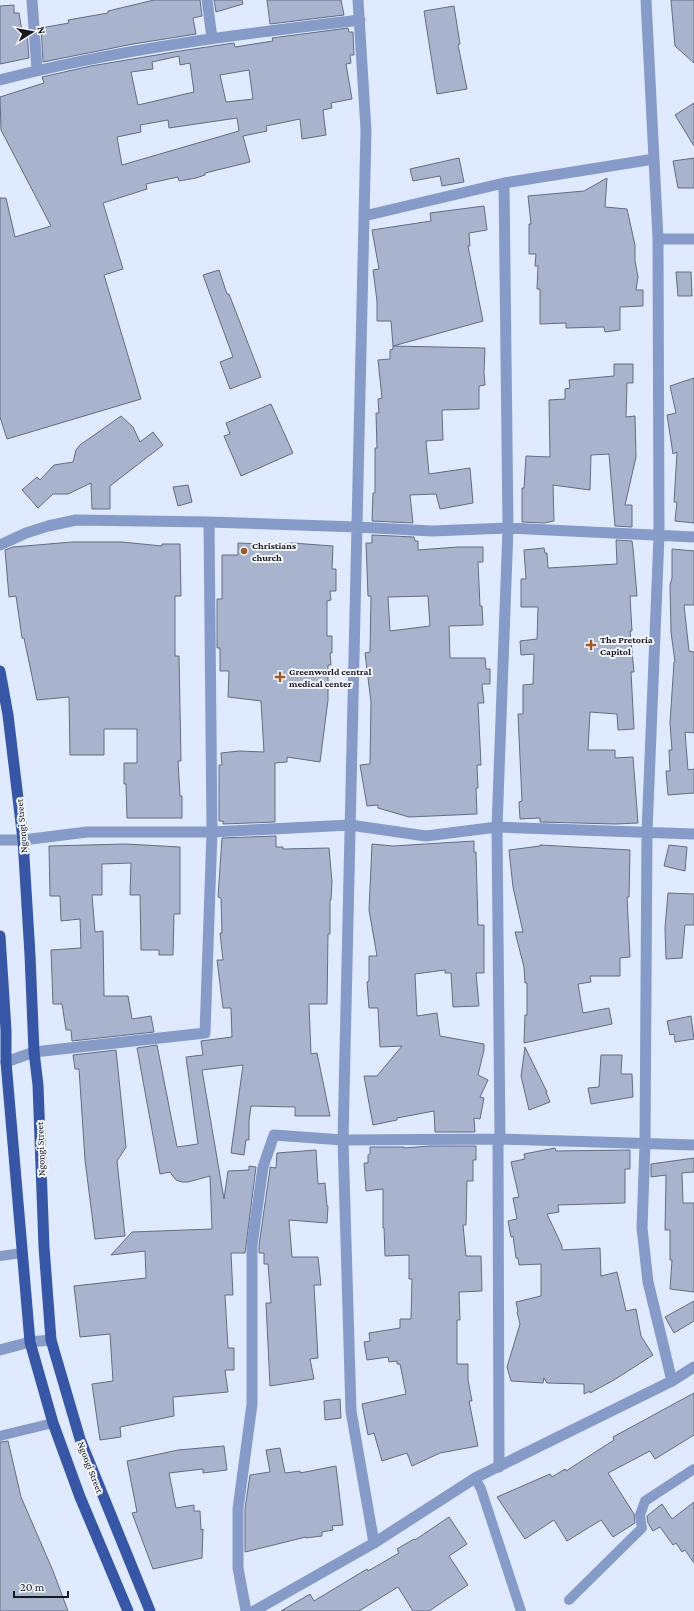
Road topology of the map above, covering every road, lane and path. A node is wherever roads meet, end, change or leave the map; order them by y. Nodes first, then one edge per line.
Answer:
1 (32, 0) edge
2 (207, 0) edge
3 (358, 0) edge
4 (646, 0) edge
5 (360, 20) junction
6 (212, 38) junction
7 (37, 70) junction
8 (0, 80) edge
9 (654, 159) junction
10 (504, 183) junction
11 (364, 216) junction
12 (658, 239) junction
13 (694, 239) edge
14 (209, 522) junction
15 (357, 527) junction
16 (508, 528) junction
17 (659, 536) junction
18 (694, 537) edge
19 (0, 546) edge
20 (0, 671) edge
21 (350, 825) junction
22 (497, 827) junction
23 (212, 832) junction
24 (647, 832) junction
25 (694, 834) edge
26 (0, 840) edge
27 (23, 840) junction
28 (0, 936) edge
29 (2, 988) edge
30 (3, 1030) edge
31 (34, 1052) junction
32 (6, 1062) junction
33 (500, 1139) junction
34 (343, 1140) junction
35 (645, 1144) junction
36 (694, 1145) edge
37 (22, 1253) junction
38 (0, 1256) edge
39 (51, 1340) junction
40 (30, 1342) junction
41 (0, 1350) edge
42 (694, 1367) edge
43 (672, 1381) junction
44 (53, 1423) junction
45 (0, 1436) edge
46 (498, 1467) junction
47 (694, 1469) edge
48 (475, 1478) junction
49 (374, 1543) junction
50 (569, 1600) dead end
51 (128, 1611) edge
52 (150, 1611) edge
53 (246, 1611) edge
54 (254, 1611) edge
55 (521, 1611) edge

1 - 7 street
2 - 6 street
3 - 5 street
4 - 9 street
5 - 6 street
5 - 11 street
6 - 7 street
7 - 8 street
9 - 10 street
9 - 12 street
10 - 11 street
10 - 16 street
11 - 15 street
12 - 13 street
12 - 17 street
14 - 15 street
14 - 19 street
14 - 23 street
15 - 16 street
15 - 21 street
16 - 17 street
16 - 22 street
17 - 18 street
17 - 24 street
20 - 27 main road, Ngongi Street
21 - 22 street
21 - 23 street
21 - 34 street
22 - 24 street
22 - 33 street
23 - 27 street
23 - 31 street
24 - 25 street
24 - 35 street
26 - 27 street
27 - 31 main road, Ngongi Street
28 - 29 main road, Ngongi Street
29 - 30 main road, Ngongi Street
30 - 32 main road, Ngongi Street
31 - 32 street
31 - 39 main road, Ngongi Street
32 - 37 main road, Ngongi Street
33 - 34 street
33 - 35 street
33 - 46 street
34 - 49 street
34 - 53 street
35 - 36 street
35 - 43 street
37 - 38 lane
37 - 40 main road, Ngongi Street
39 - 40 street
39 - 52 main road, Ngongi Street
40 - 41 street
40 - 44 main road, Ngongi Street
42 - 43 street
43 - 46 street
44 - 45 lane
44 - 51 main road, Ngongi Street
46 - 48 street
47 - 50 lane
48 - 49 street
48 - 55 lane
49 - 54 street

